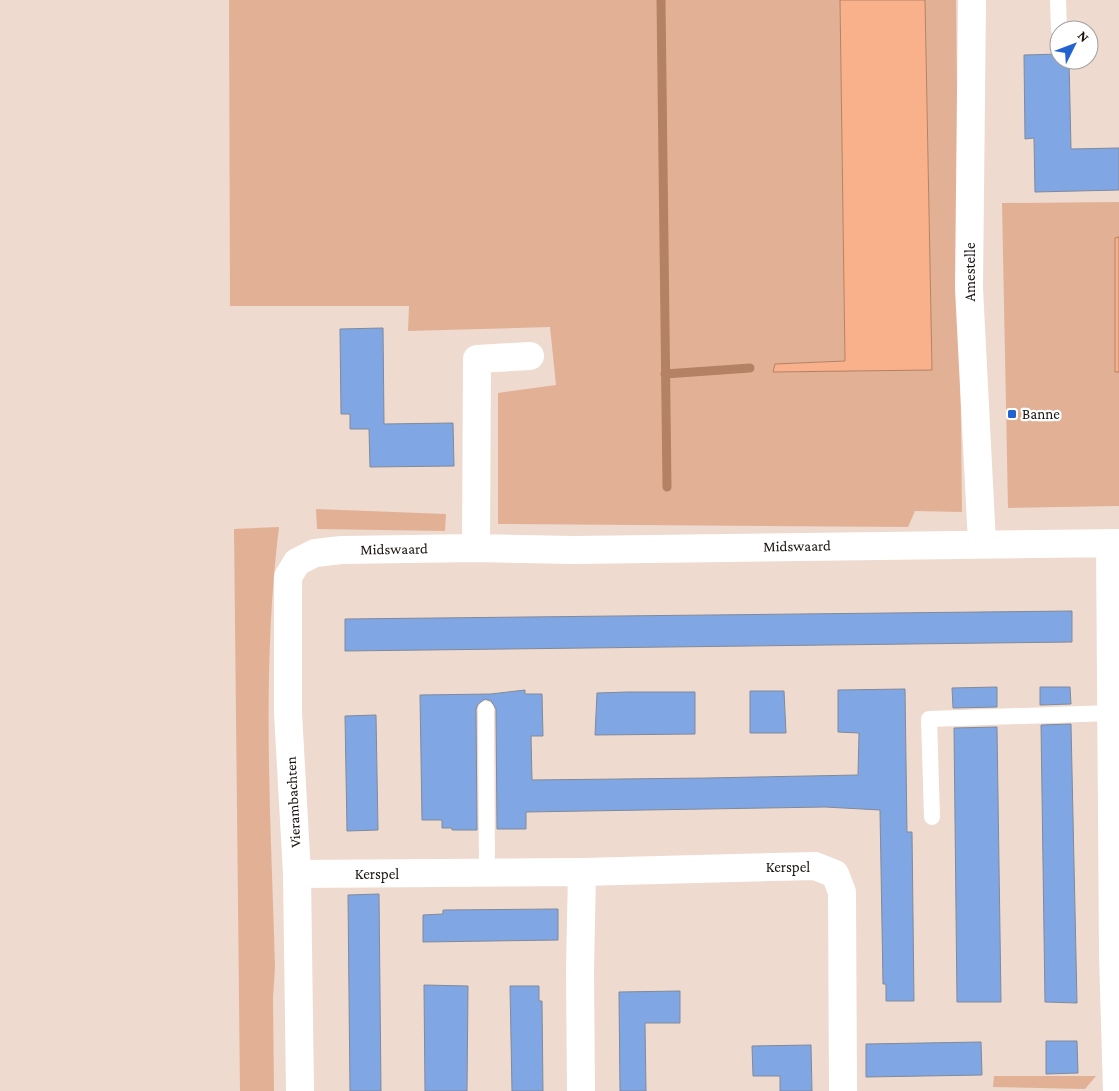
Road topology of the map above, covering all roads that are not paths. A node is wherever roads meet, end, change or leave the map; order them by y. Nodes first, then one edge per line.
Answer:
1 (972, 0) edge
2 (1058, 0) edge
3 (1059, 20) edge
4 (530, 356) dead end
5 (982, 543) junction
6 (1115, 543) edge
7 (476, 548) junction
8 (342, 550) joint
9 (486, 709) dead end
10 (1112, 713) junction
11 (932, 818) dead end
12 (582, 872) junction
13 (487, 873) junction
14 (297, 874) junction
15 (300, 1091) edge
16 (581, 1091) edge
17 (843, 1091) edge
18 (1117, 1091) edge

1 - 5 street, Amestelle
2 - 3 lane
4 - 7 street
5 - 6 street, Midswaard
5 - 7 street, Midswaard
6 - 10 street
7 - 8 street, Midswaard
8 - 14 street, Vierambachten
9 - 13 lane
10 - 11 lane
10 - 18 street
12 - 13 street, Kerspel
12 - 16 street
12 - 17 street, Kerspel
13 - 14 street, Kerspel
14 - 15 street, Vierambachten

